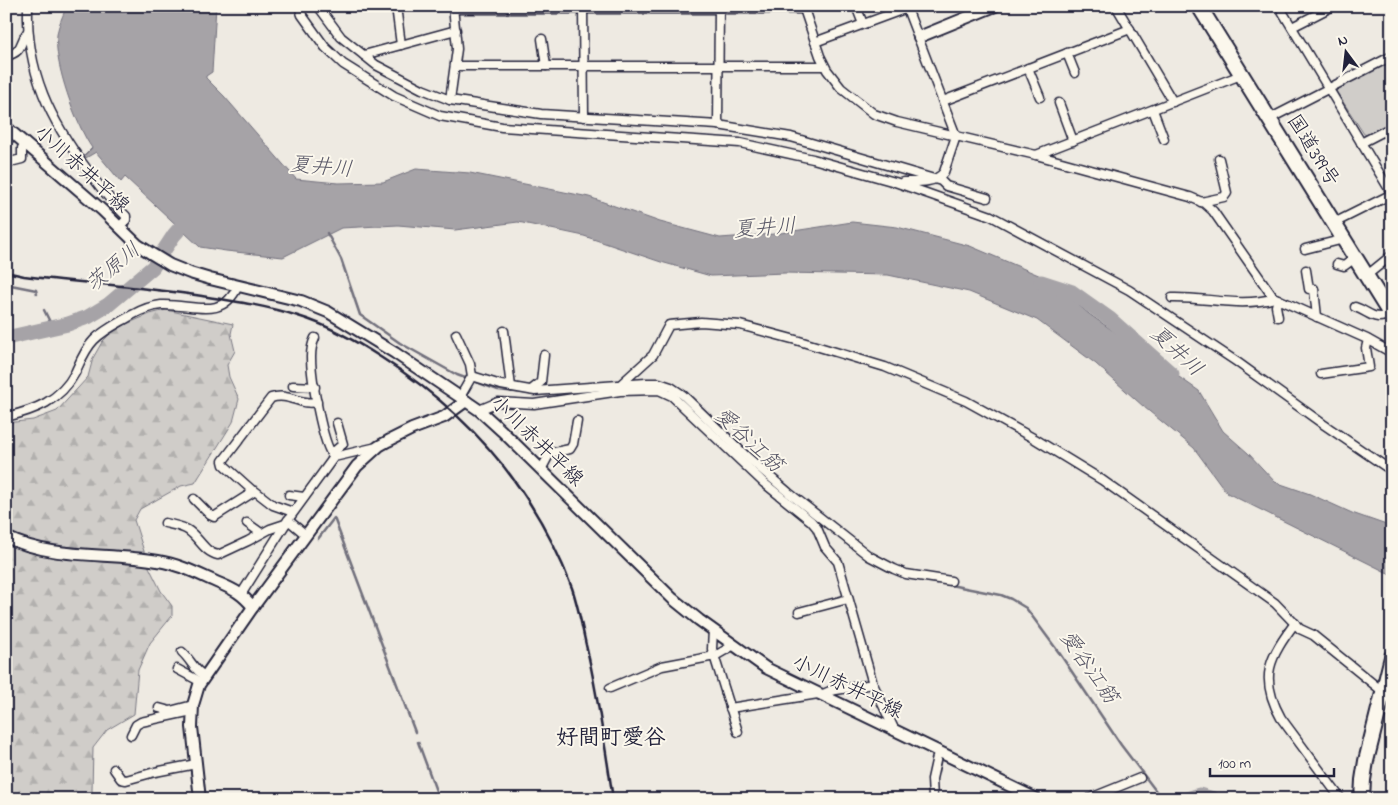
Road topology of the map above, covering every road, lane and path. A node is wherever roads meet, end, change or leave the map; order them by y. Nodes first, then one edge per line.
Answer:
1 (28, 6) edge
2 (299, 6) edge
3 (318, 6) edge
4 (396, 6) edge
5 (856, 6) edge
6 (995, 6) edge
7 (1116, 6) edge
8 (1199, 6) edge
9 (1279, 6) edge
10 (1333, 6) edge
11 (907, 7) edge
12 (453, 8) edge
13 (510, 8) edge
14 (583, 8) edge
15 (719, 8) edge
16 (804, 8) edge
17 (863, 24) junction
18 (1292, 27) junction
19 (1130, 29) junction
20 (456, 30) junction
21 (28, 31) junction
22 (919, 37) junction
23 (542, 39) dead end
24 (815, 42) junction
25 (401, 45) junction
26 (1067, 53) junction
27 (364, 55) junction
28 (6, 56) edge
29 (1392, 56) edge
30 (456, 66) junction
31 (546, 66) junction
32 (584, 66) junction
33 (719, 66) junction
34 (824, 66) junction
35 (1028, 68) junction
36 (1075, 73) dead end
37 (1241, 75) junction
38 (1328, 88) junction
39 (1040, 97) dead end
40 (450, 100) junction
41 (944, 101) junction
42 (1174, 102) junction
43 (1059, 103) dead end
44 (1153, 110) junction
45 (584, 117) junction
46 (1269, 119) junction
47 (718, 125) junction
48 (6, 127) edge
49 (1392, 127) edge
50 (956, 136) junction
51 (1164, 139) dead end
52 (1073, 141) junction
53 (25, 143) junction
54 (1361, 143) junction
55 (1036, 155) junction
56 (1219, 159) dead end
57 (6, 163) edge
58 (935, 180) junction
59 (899, 183) junction
60 (1392, 194) edge
61 (987, 198) dead end
62 (1201, 202) junction
63 (1334, 224) junction
64 (122, 229) junction
65 (1344, 239) junction
66 (1305, 249) dead end
67 (1392, 255) edge
68 (1355, 258) junction
69 (1337, 264) dead end
70 (1306, 270) dead end
71 (1366, 276) junction
72 (238, 286) junction
73 (1172, 298) dead end
74 (1277, 299) junction
75 (1355, 307) dead end
76 (1278, 316) dead end
77 (1391, 316) edge
78 (1317, 317) junction
79 (504, 331) dead end
80 (456, 334) dead end
81 (315, 338) dead end
82 (1368, 340) junction
83 (1392, 354) edge
84 (544, 355) dead end
85 (1321, 374) dead end
86 (472, 376) junction
87 (620, 385) junction
88 (293, 386) dead end
89 (315, 387) junction
90 (512, 387) junction
91 (531, 390) junction
92 (463, 399) junction
93 (318, 402) junction
94 (479, 410) junction
95 (6, 416) edge
96 (577, 421) dead end
97 (337, 423) dead end
98 (379, 446) junction
99 (332, 455) junction
100 (541, 470) junction
101 (1392, 471) edge
102 (253, 491) junction
103 (289, 495) dead end
104 (304, 497) junction
105 (194, 498) dead end
106 (293, 512) junction
107 (286, 522) junction
108 (166, 523) dead end
109 (247, 523) dead end
110 (261, 533) junction
111 (306, 535) junction
112 (6, 537) edge
113 (950, 581) dead end
114 (242, 594) junction
115 (848, 599) junction
116 (253, 607) junction
117 (799, 612) dead end
118 (1295, 623) junction
119 (713, 630) junction
120 (734, 646) junction
121 (182, 652) dead end
122 (715, 656) junction
123 (1392, 658) edge
124 (177, 669) dead end
125 (203, 679) junction
126 (873, 684) junction
127 (610, 688) dead end
128 (819, 695) junction
129 (1388, 696) edge
130 (159, 708) dead end
131 (193, 708) junction
132 (730, 708) junction
133 (895, 731) junction
134 (738, 732) dead end
135 (131, 735) dead end
136 (938, 752) junction
137 (196, 764) junction
138 (114, 770) dead end
139 (1140, 778) dead end
140 (200, 799) edge
141 (933, 799) edge
142 (1037, 799) edge
143 (1088, 799) edge
144 (1341, 799) edge
145 (1362, 799) edge

1 - 21 street
2 - 59 street
3 - 27 street
4 - 25 street
5 - 17 street
6 - 22 main road
7 - 19 street
8 - 37 highway, 国道399号
9 - 18 street
10 - 18 street
11 - 17 street
11 - 22 street
12 - 13 street
12 - 20 street
13 - 14 street
14 - 15 street
14 - 32 street
15 - 16 street
15 - 33 street
16 - 24 street
17 - 24 street
18 - 38 street
19 - 26 street
19 - 42 street
20 - 25 street
20 - 30 street
21 - 28 street
21 - 64 street
22 - 41 street
23 - 31 street
24 - 34 street
25 - 27 street
26 - 35 street
26 - 36 street
27 - 40 street
29 - 38 street
30 - 31 street
30 - 40 street
31 - 32 street
32 - 33 street
32 - 45 street
33 - 34 street
33 - 47 street
34 - 50 street
35 - 39 street
35 - 41 street
37 - 42 street
37 - 46 highway, 国道399号
38 - 46 street
38 - 54 street
40 - 45 street
41 - 50 street
42 - 44 street
43 - 52 street
44 - 51 street
44 - 52 street
45 - 47 street
46 - 63 highway, 国道399号
47 - 58 street
48 - 53 main road, 小川赤井平線
49 - 54 street
50 - 55 street
50 - 58 street
52 - 55 street
53 - 57 street
53 - 64 main road, 小川赤井平線
54 - 60 street
55 - 62 street
56 - 62 street
58 - 59 street
58 - 61 street
59 - 101 street
60 - 63 street
62 - 74 street
63 - 65 highway, 国道399号
64 - 72 main road, 小川赤井平線
65 - 66 street
65 - 68 highway, 国道399号
67 - 71 street
68 - 69 street
68 - 71 highway, 国道399号
70 - 78 street
71 - 77 highway, 国道399号
72 - 92 main road, 小川赤井平線
72 - 95 street
73 - 74 street
74 - 76 street
74 - 78 street
75 - 77 street
78 - 82 street
79 - 90 street
80 - 86 street
81 - 89 street
82 - 83 street
82 - 85 street
84 - 91 street
86 - 90 street
86 - 92 street
87 - 91 street
87 - 113 street
87 - 118 street
88 - 89 street
89 - 93 street
90 - 91 street
92 - 94 main road, 小川赤井平線
92 - 98 main road
93 - 99 street
93 - 102 street
94 - 100 main road, 小川赤井平線
94 - 115 street
96 - 100 street
97 - 99 street
98 - 99 street
98 - 111 main road
99 - 104 street
100 - 119 main road, 小川赤井平線
102 - 105 street
102 - 106 street
103 - 104 street
104 - 106 street
106 - 107 street
107 - 110 street
107 - 111 street
107 - 114 street
108 - 110 street
109 - 110 street
111 - 116 main road
112 - 114 main road
114 - 116 main road
115 - 117 street
115 - 126 street
116 - 125 main road
118 - 129 street
118 - 144 street
119 - 120 main road, 小川赤井平線
119 - 122 street
120 - 122 street
120 - 128 main road, 小川赤井平線
121 - 125 street
122 - 127 street
122 - 132 street
123 - 129 highway
124 - 125 street
125 - 131 main road
126 - 128 street
126 - 133 street
128 - 132 street
128 - 133 main road, 小川赤井平線
129 - 145 highway
130 - 131 street
131 - 135 street
131 - 137 main road
132 - 134 street
133 - 136 main road, 小川赤井平線
136 - 141 street
136 - 142 main road, 小川赤井平線
137 - 138 street
137 - 140 main road
139 - 143 street

